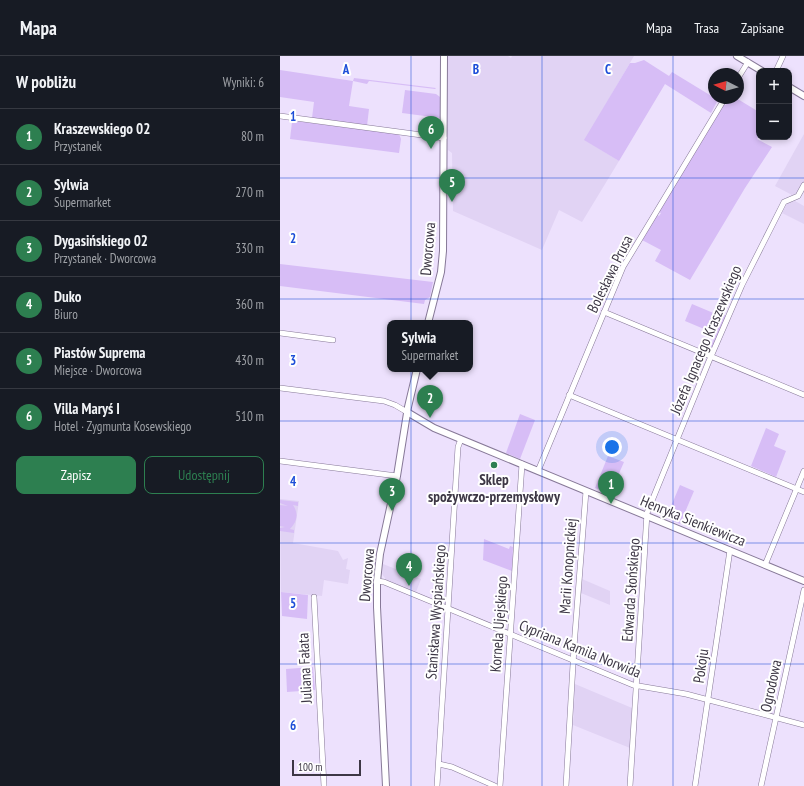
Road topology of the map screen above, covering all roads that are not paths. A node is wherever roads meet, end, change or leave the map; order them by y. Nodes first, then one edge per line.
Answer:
1 (444, 56) edge
2 (737, 56) edge
3 (783, 56) edge
4 (748, 62) junction
5 (744, 68) edge
6 (757, 68) edge
7 (777, 68) edge
8 (792, 89) edge
9 (804, 96) edge
10 (721, 104) edge
11 (280, 116) edge
12 (444, 138) junction
13 (804, 185) edge
14 (604, 312) junction
15 (429, 320) edge
16 (280, 333) edge
17 (333, 340) dead end
18 (711, 357) junction
19 (416, 372) edge
20 (280, 388) edge
21 (569, 395) junction
22 (804, 395) edge
23 (407, 412) junction
24 (460, 439) junction
25 (677, 440) junction
26 (280, 461) edge
27 (522, 464) junction
28 (538, 471) junction
29 (804, 471) edge
30 (397, 476) junction
31 (796, 489) junction
32 (586, 491) junction
33 (804, 492) edge
34 (647, 516) junction
35 (730, 550) junction
36 (765, 565) junction
37 (377, 581) junction
38 (804, 581) edge
39 (804, 590) edge
40 (314, 597) dead end
41 (449, 609) junction
42 (510, 635) junction
43 (573, 661) junction
44 (637, 686) junction
45 (708, 700) junction
46 (776, 718) junction
47 (804, 725) edge
48 (439, 764) junction
49 (324, 786) edge
50 (386, 786) edge
51 (437, 786) edge
52 (494, 786) edge
53 (500, 786) edge
54 (566, 786) edge
55 (630, 786) edge
56 (695, 786) edge
57 (761, 786) edge

1 - 12 street, Dworcowa
2 - 4 street
3 - 7 street
4 - 5 street
4 - 6 street
8 - 9 street
10 - 14 street, Bolesława Prusa
11 - 12 street
12 - 15 street, Dworcowa
13 - 18 street, Józefa Ignacego Kraszewskiego
14 - 18 street
14 - 21 street, Bolesława Prusa
16 - 17 street
18 - 22 street
18 - 25 street, Józefa Ignacego Kraszewskiego
19 - 23 street, Dworcowa
20 - 23 street, Henryka Sienkiewicza
21 - 25 street
21 - 28 street, Bolesława Prusa
23 - 24 street, Henryka Sienkiewicza
23 - 30 street, Dworcowa
24 - 27 street, Henryka Sienkiewicza
24 - 41 street, Stanisława Wyspiańskiego
25 - 31 street
25 - 34 street, Józefa Ignacego Kraszewskiego
26 - 30 street
27 - 28 street, Henryka Sienkiewicza
27 - 42 street, Kornela Ujejskiego
28 - 32 street, Henryka Sienkiewicza
29 - 31 street
30 - 37 street, Dworcowa
31 - 33 street
31 - 36 street
32 - 34 street, Henryka Sienkiewicza
32 - 43 street, Marii Konopnickiej
34 - 35 street, Henryka Sienkiewicza
34 - 44 street, Edwarda Słońskiego
35 - 36 street, Henryka Sienkiewicza
35 - 45 street, Pokoju
36 - 38 street, Henryka Sienkiewicza
37 - 41 street, Cypriana Kamila Norwida
37 - 50 street, Dworcowa
39 - 46 street, Ogrodowa
40 - 49 street, Juliana Fałata
41 - 42 street, Cypriana Kamila Norwida
41 - 48 street, Stanisława Wyspiańskiego
42 - 43 street, Cypriana Kamila Norwida
42 - 53 street, Kornela Ujejskiego
43 - 44 street, Cypriana Kamila Norwida
43 - 54 street, Marii Konopnickiej
44 - 45 street, Cypriana Kamila Norwida
44 - 55 street, Edwarda Słońskiego
45 - 46 street, Cypriana Kamila Norwida
45 - 56 street, Pokoju
46 - 47 street, Cypriana Kamila Norwida
46 - 57 street, Ogrodowa
48 - 51 street, Stanisława Wyspiańskiego
48 - 52 street

